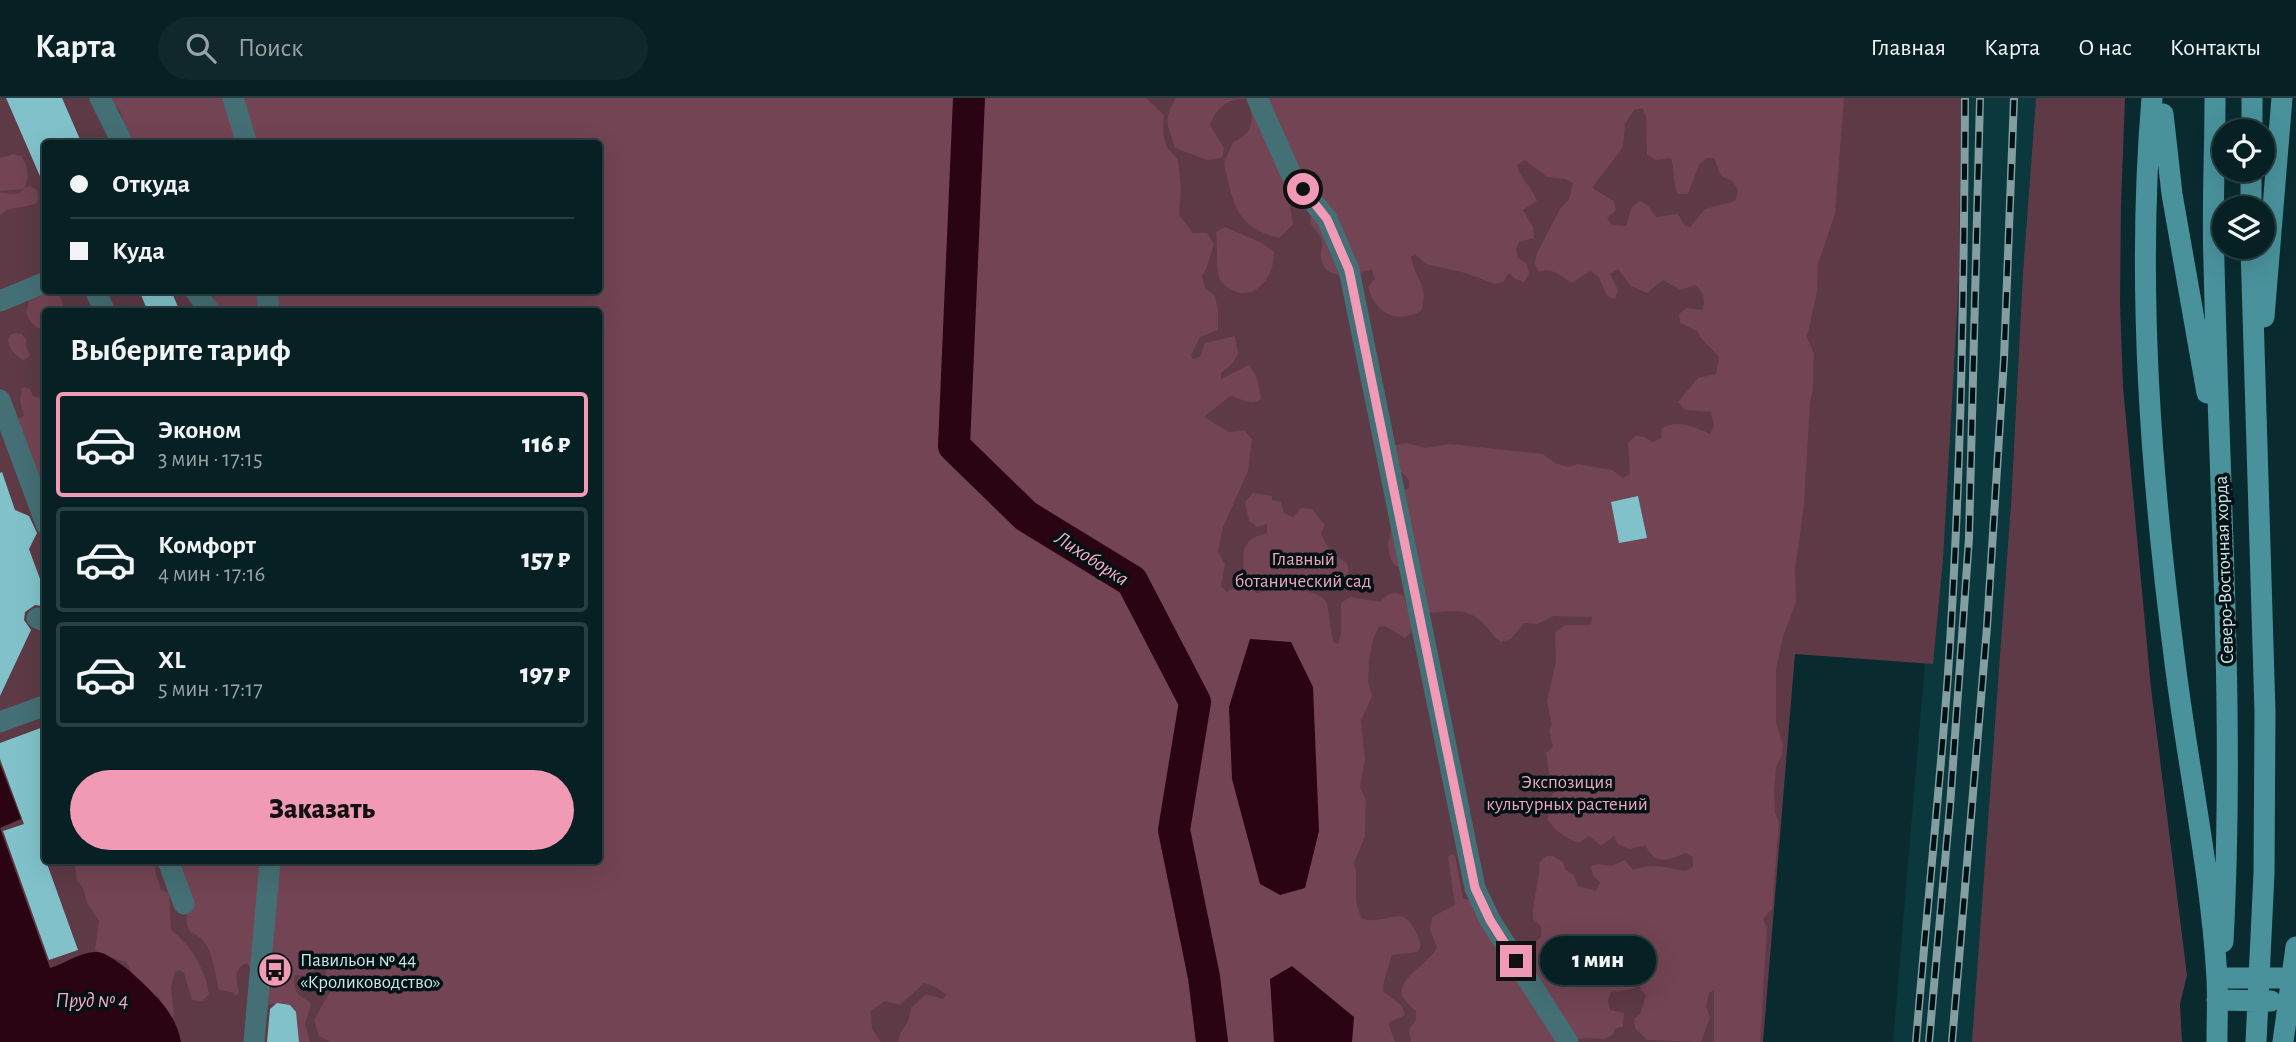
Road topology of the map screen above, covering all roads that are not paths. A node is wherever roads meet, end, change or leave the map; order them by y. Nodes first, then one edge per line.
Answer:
1 (100, 98) edge
2 (233, 98) edge
3 (1257, 98) edge
4 (2152, 98) edge
5 (2162, 98) edge
6 (2215, 98) edge
7 (2252, 98) edge
8 (2282, 98) edge
9 (2252, 119) edge
10 (120, 140) edge
11 (246, 140) edge
12 (2251, 259) edge
13 (42, 284) edge
14 (0, 301) edge
15 (0, 400) edge
16 (2255, 413) junction
17 (2220, 459) junction
18 (42, 513) edge
19 (42, 706) edge
20 (0, 722) edge
21 (169, 864) edge
22 (270, 864) edge
23 (184, 904) dead end
24 (2296, 947) edge
25 (2217, 978) junction
26 (2294, 978) edge
27 (2217, 1000) junction
28 (2292, 1001) edge
29 (254, 1042) edge
30 (1568, 1042) edge
31 (2218, 1042) edge
32 (2256, 1042) edge
33 (2283, 1042) edge

1 - 10 street
2 - 11 street
3 - 30 street
4 - 25 main road
5 - 17 main road
6 - 17 main road, Северо-Восточная хорда
7 - 9 main road
8 - 16 main road
12 - 16 main road, Северо-Восточная хорда
13 - 14 street
15 - 18 street
16 - 32 main road, Северо-Восточная хорда
17 - 31 main road, Северо-Восточная хорда
19 - 20 street
21 - 23 street
22 - 29 street
24 - 26 main road
25 - 26 main road
25 - 27 main road
26 - 28 main road
27 - 28 main road
27 - 31 main road
28 - 33 main road

